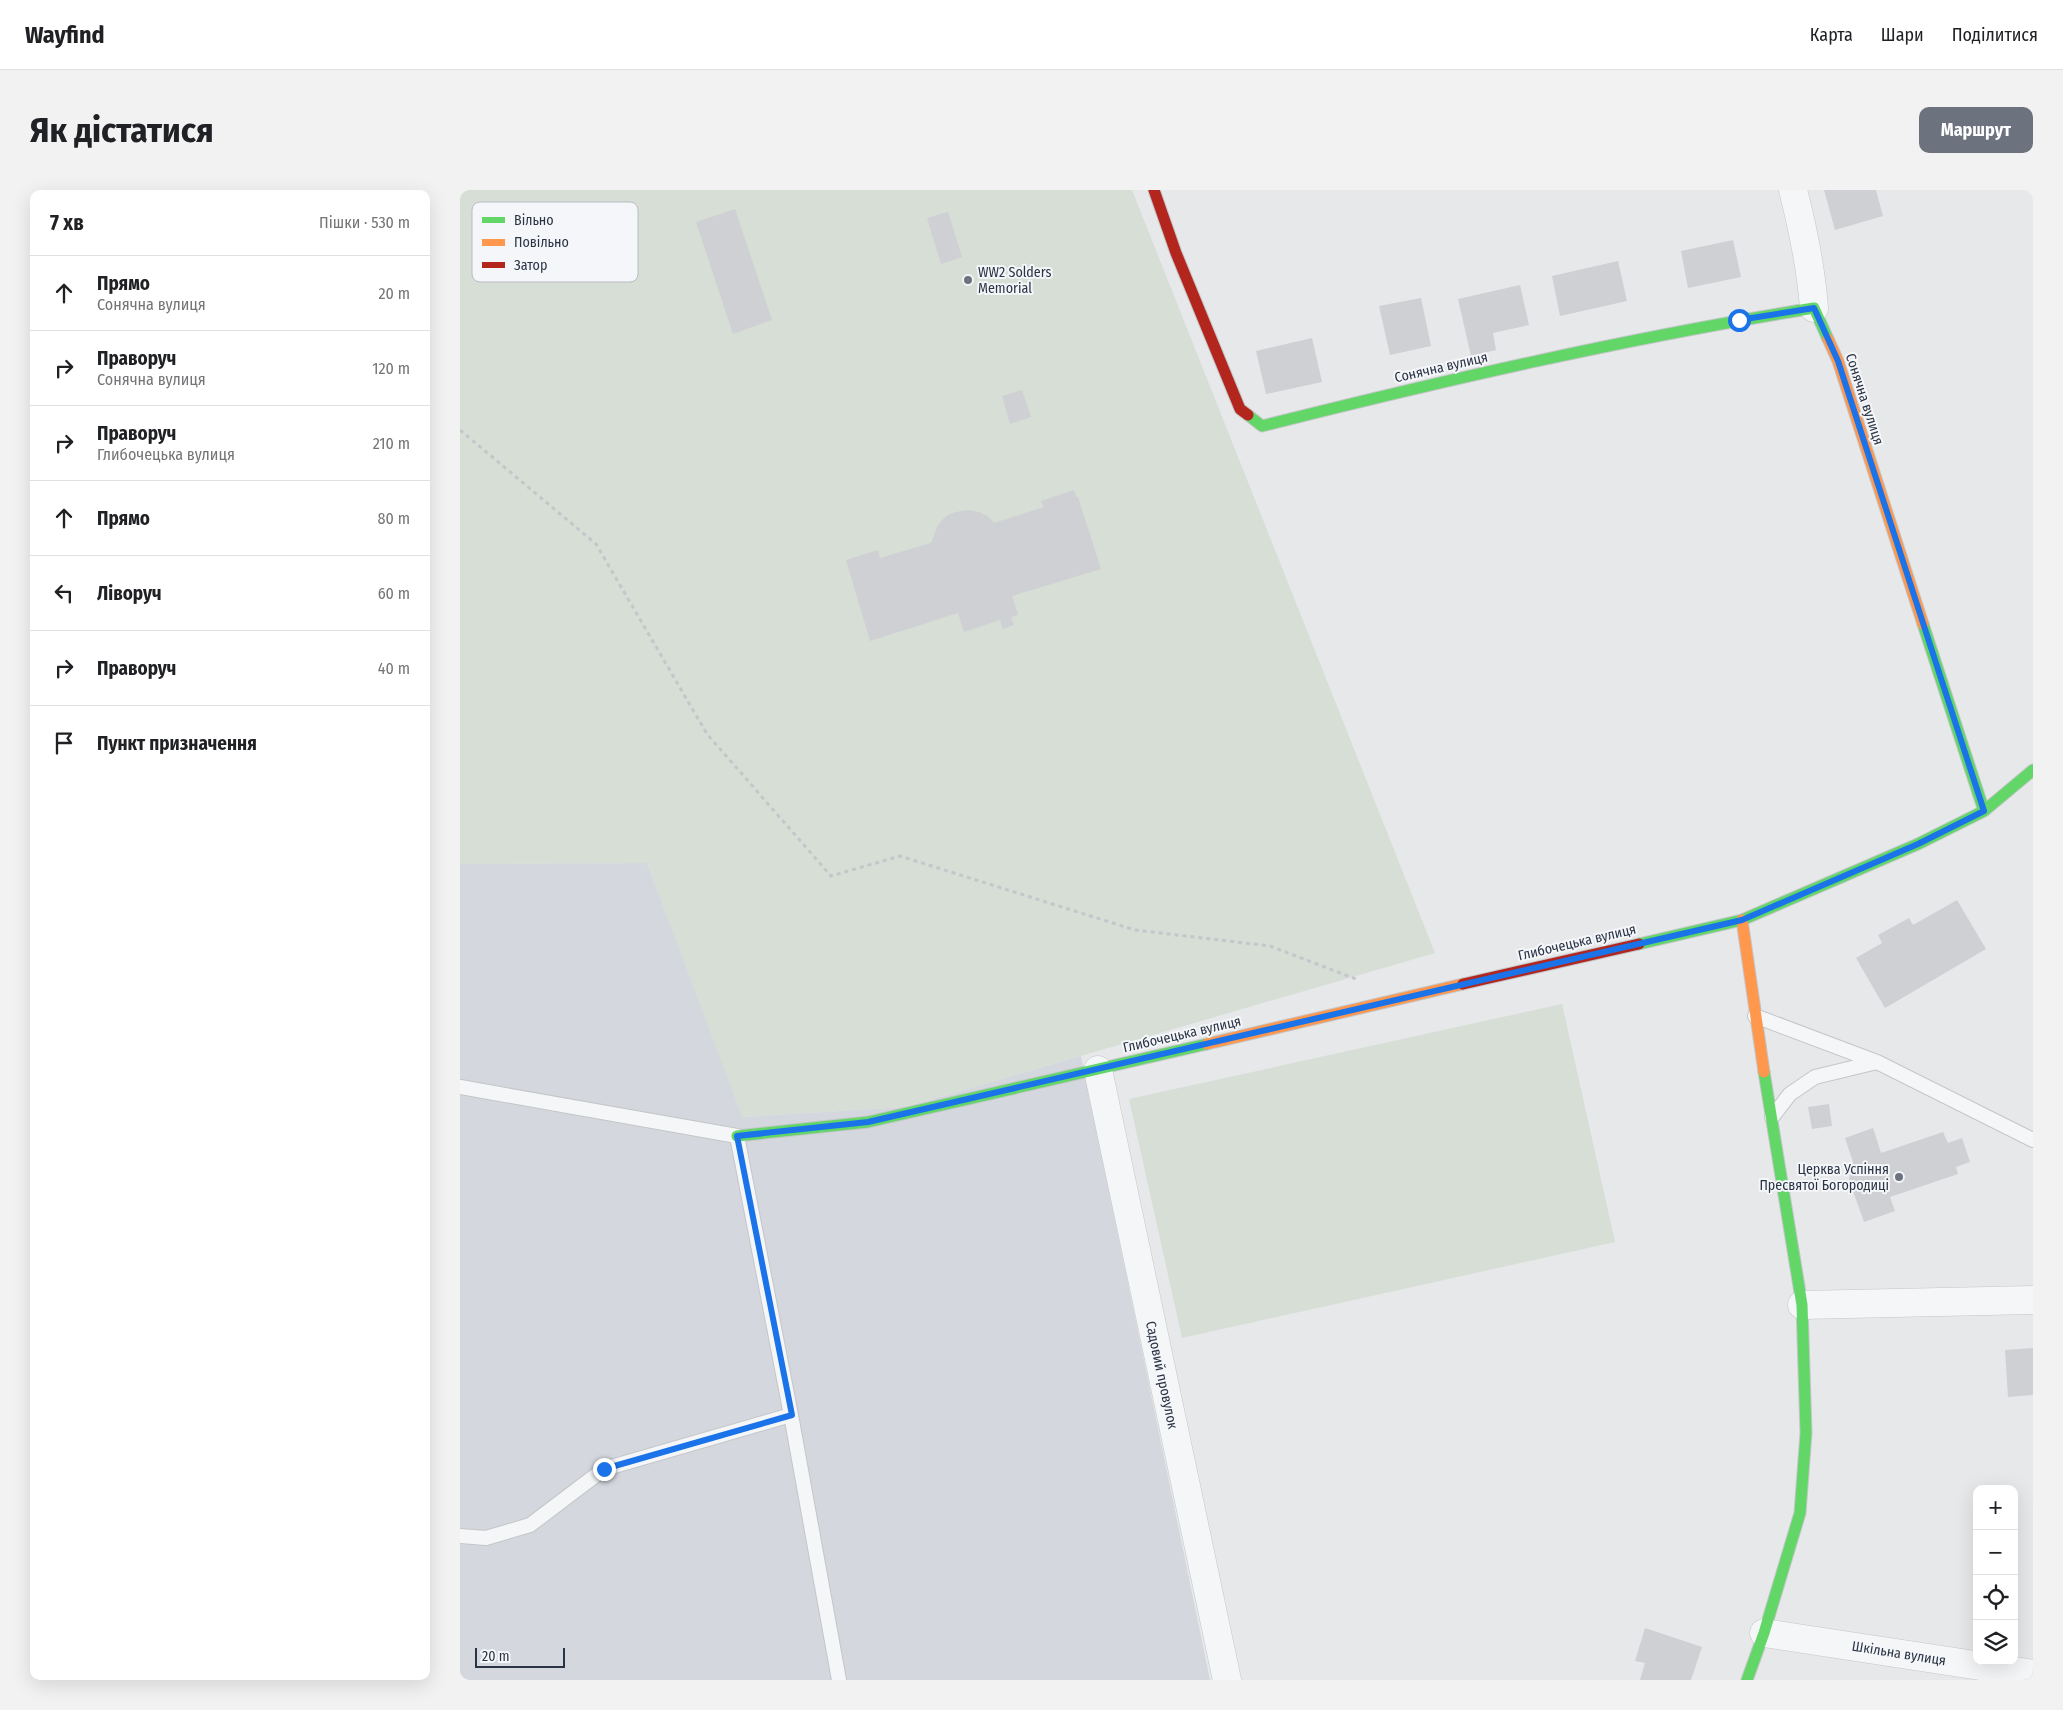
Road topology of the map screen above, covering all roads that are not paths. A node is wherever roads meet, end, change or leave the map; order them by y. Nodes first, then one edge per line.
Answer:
1 (1154, 190) edge
2 (1793, 190) edge
3 (1814, 308) junction
4 (2033, 770) edge
5 (1984, 811) junction
6 (1742, 920) junction
7 (1755, 1016) junction
8 (1877, 1062) junction
9 (1098, 1070) junction
10 (460, 1087) edge
11 (1772, 1118) junction
12 (737, 1136) junction
13 (2033, 1140) edge
14 (2033, 1300) edge
15 (1802, 1305) junction
16 (792, 1415) junction
17 (460, 1536) edge
18 (1764, 1633) junction
19 (2033, 1674) edge
20 (839, 1680) edge
21 (1227, 1680) edge
22 (1747, 1680) edge

1 - 3 street, Сонячна вулиця
2 - 3 street
3 - 5 street, Сонячна вулиця
4 - 5 street, Глибочецька вулиця
5 - 6 street, Глибочецька вулиця
6 - 7 street
6 - 9 street, Глибочецька вулиця
7 - 8 lane
7 - 11 street
8 - 11 lane
8 - 13 lane
9 - 12 street, Глибочецька вулиця
9 - 21 street, Садовий провулок
10 - 12 lane
11 - 15 street
12 - 16 lane
14 - 15 street
15 - 18 street
16 - 17 lane
16 - 20 lane
18 - 19 street, Шкільна вулиця
18 - 22 street

